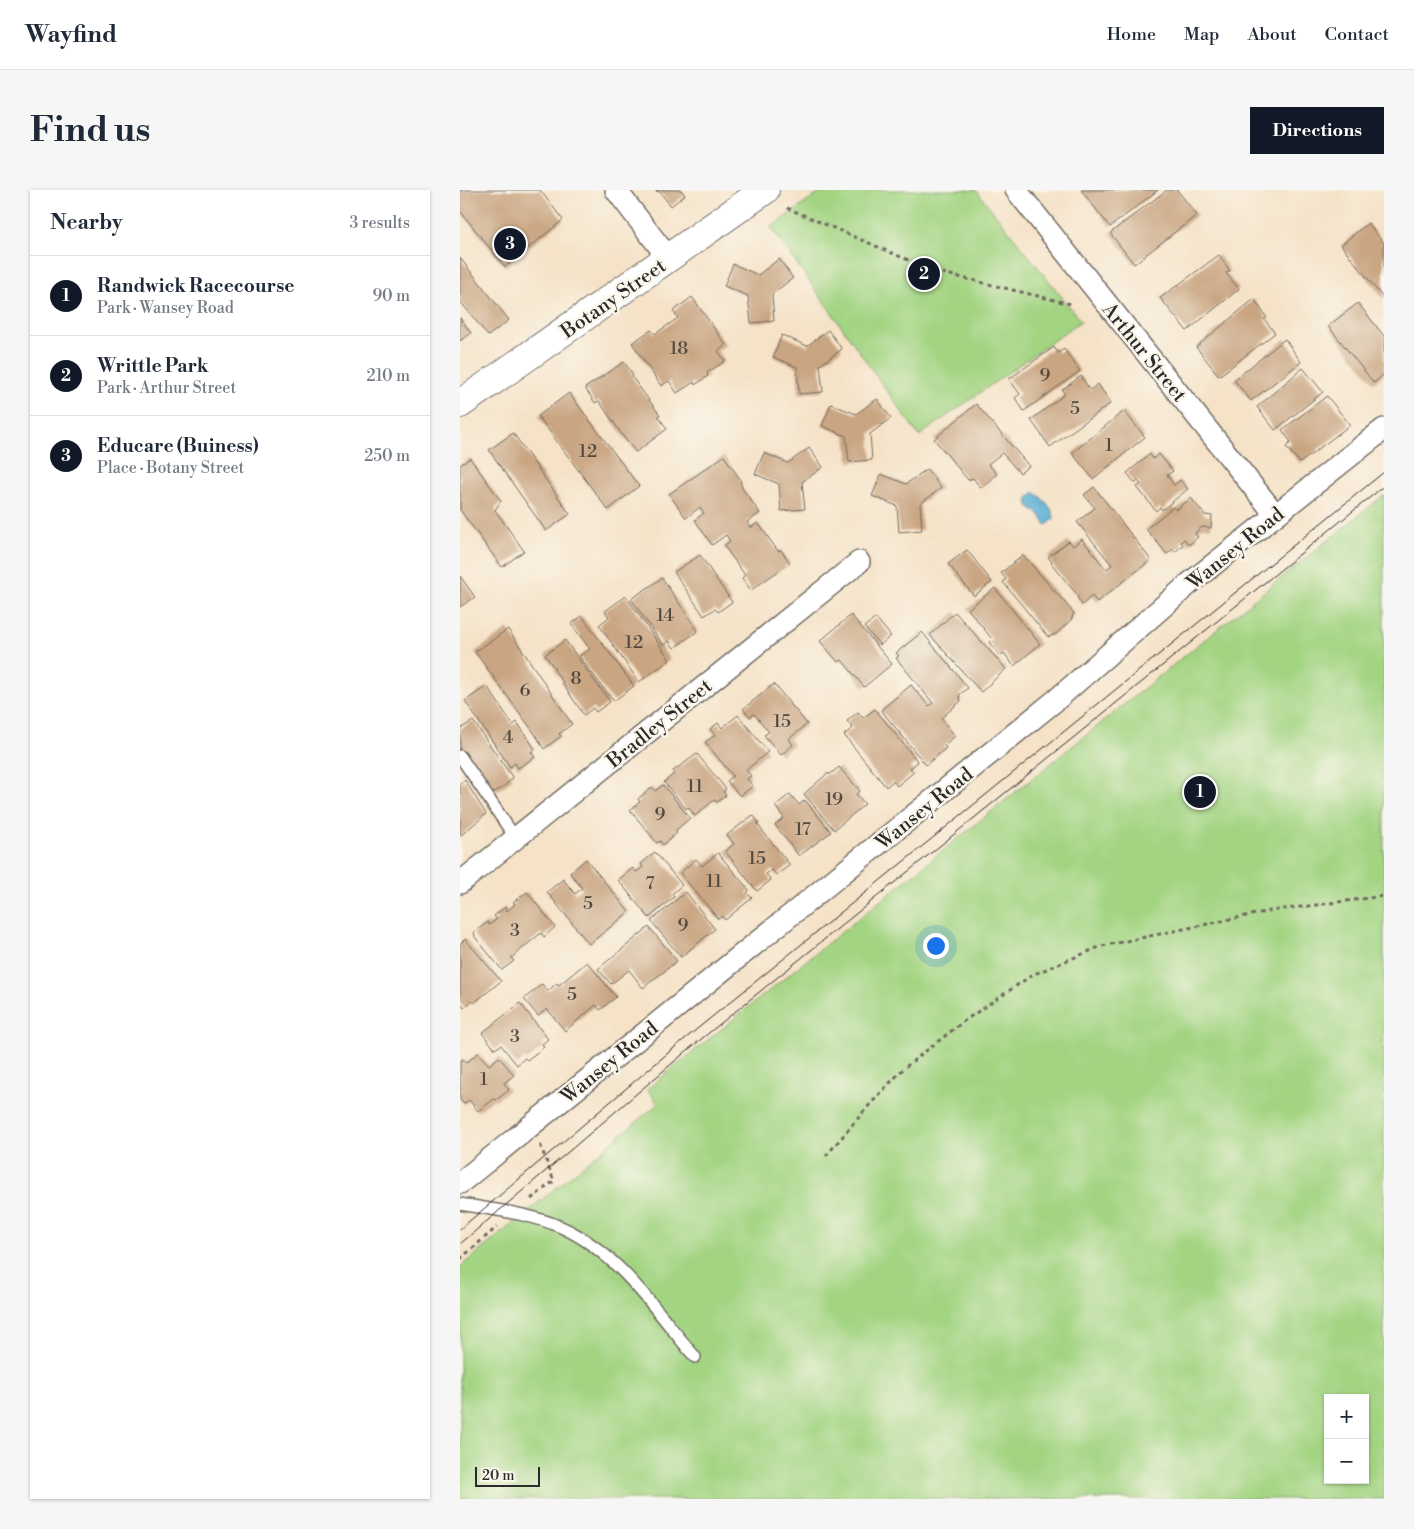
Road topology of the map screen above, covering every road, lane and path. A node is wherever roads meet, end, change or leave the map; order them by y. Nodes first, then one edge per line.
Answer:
1 (616, 190) edge
2 (765, 190) edge
3 (1016, 190) edge
4 (787, 208) dead end
5 (669, 259) junction
6 (1073, 306) dead end
7 (460, 404) edge
8 (1384, 428) edge
9 (1275, 514) junction
10 (859, 562) dead end
11 (460, 756) edge
12 (516, 839) junction
13 (460, 883) edge
14 (1384, 896) edge
15 (538, 1138) dead end
16 (826, 1156) dead end
17 (554, 1181) dead end
18 (460, 1183) edge
19 (460, 1204) edge
20 (695, 1357) dead end

1 - 5 street
2 - 5 street, Botany Street
3 - 9 street, Arthur Street
4 - 6 path
5 - 7 street, Botany Street
8 - 9 street, Wansey Road
9 - 18 street, Wansey Road
10 - 12 street, Bradley Street
11 - 12 lane
12 - 13 street, Bradley Street
14 - 16 path
15 - 17 path
19 - 20 lane

